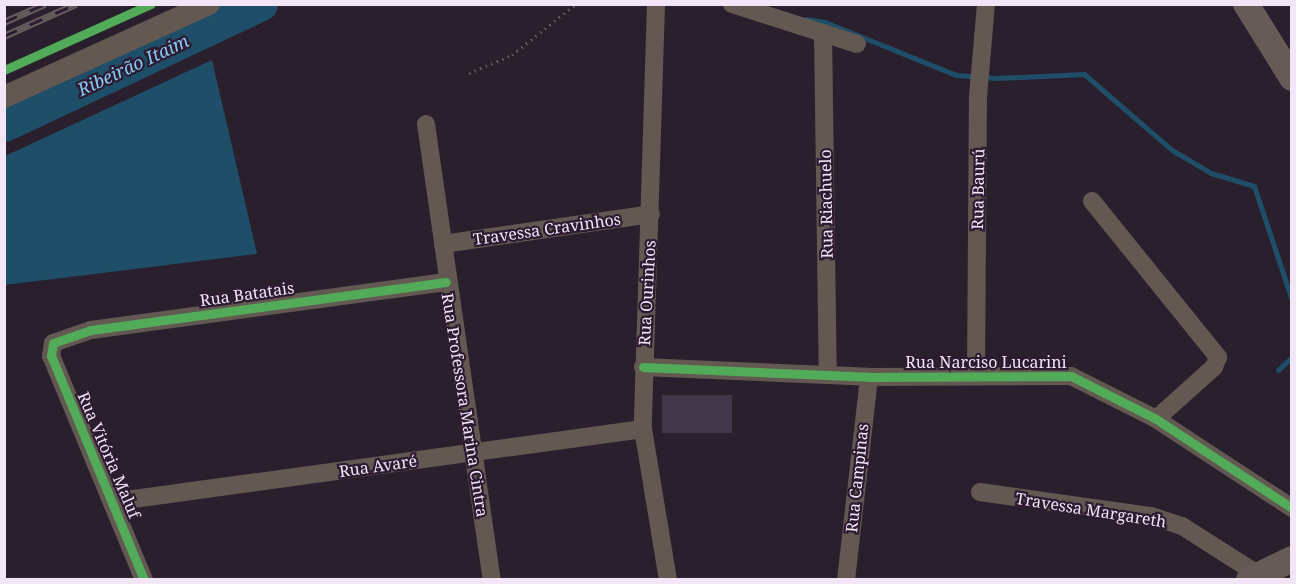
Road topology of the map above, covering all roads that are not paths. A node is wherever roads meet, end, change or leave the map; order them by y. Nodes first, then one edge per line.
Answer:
1 (209, 4) edge
2 (656, 4) edge
3 (732, 4) edge
4 (986, 4) edge
5 (1246, 4) edge
6 (823, 33) junction
7 (857, 44) dead end
8 (1292, 78) edge
9 (4, 97) edge
10 (426, 124) dead end
11 (1092, 201) dead end
12 (651, 214) junction
13 (443, 244) junction
14 (446, 282) junction
15 (53, 343) joint
16 (643, 367) junction
17 (828, 375) junction
18 (976, 375) junction
19 (869, 377) junction
20 (1156, 419) junction
21 (643, 429) junction
22 (472, 454) junction
23 (980, 492) dead end
24 (112, 502) junction
25 (1292, 508) edge
26 (1292, 559) edge
27 (1254, 577) edge
28 (144, 579) edge
29 (492, 579) edge
30 (668, 579) edge
31 (846, 579) edge

1 - 9 street
2 - 12 street, Rua Ourinhos
3 - 6 street
4 - 18 street, Rua Baurú
5 - 8 main road
6 - 7 street
6 - 17 street, Rua Riachuelo
10 - 13 street, Rua Professora Marina Cintra
11 - 20 street
12 - 13 street, Travessa Cravinhos
12 - 16 street, Rua Ourinhos
13 - 14 street, Rua Professora Marina Cintra
14 - 15 street, Rua Batatais
14 - 22 street, Rua Professora Marina Cintra
15 - 24 street, Rua Vitória Maluf
16 - 17 street, Rua Narciso Lucarini
16 - 21 street, Rua Ourinhos
17 - 19 street, Rua Narciso Lucarini
18 - 19 street, Rua Narciso Lucarini
18 - 20 street, Rua Narciso Lucarini
19 - 31 street, Rua Campinas
20 - 25 street, Rua Narciso Lucarini
21 - 22 street, Rua Avaré
21 - 30 street, Rua Ourinhos
22 - 24 street, Rua Avaré
22 - 29 street, Rua Professora Marina Cintra
23 - 27 street, Travessa Margareth
24 - 28 street, Rua Vitória Maluf
26 - 27 main road

